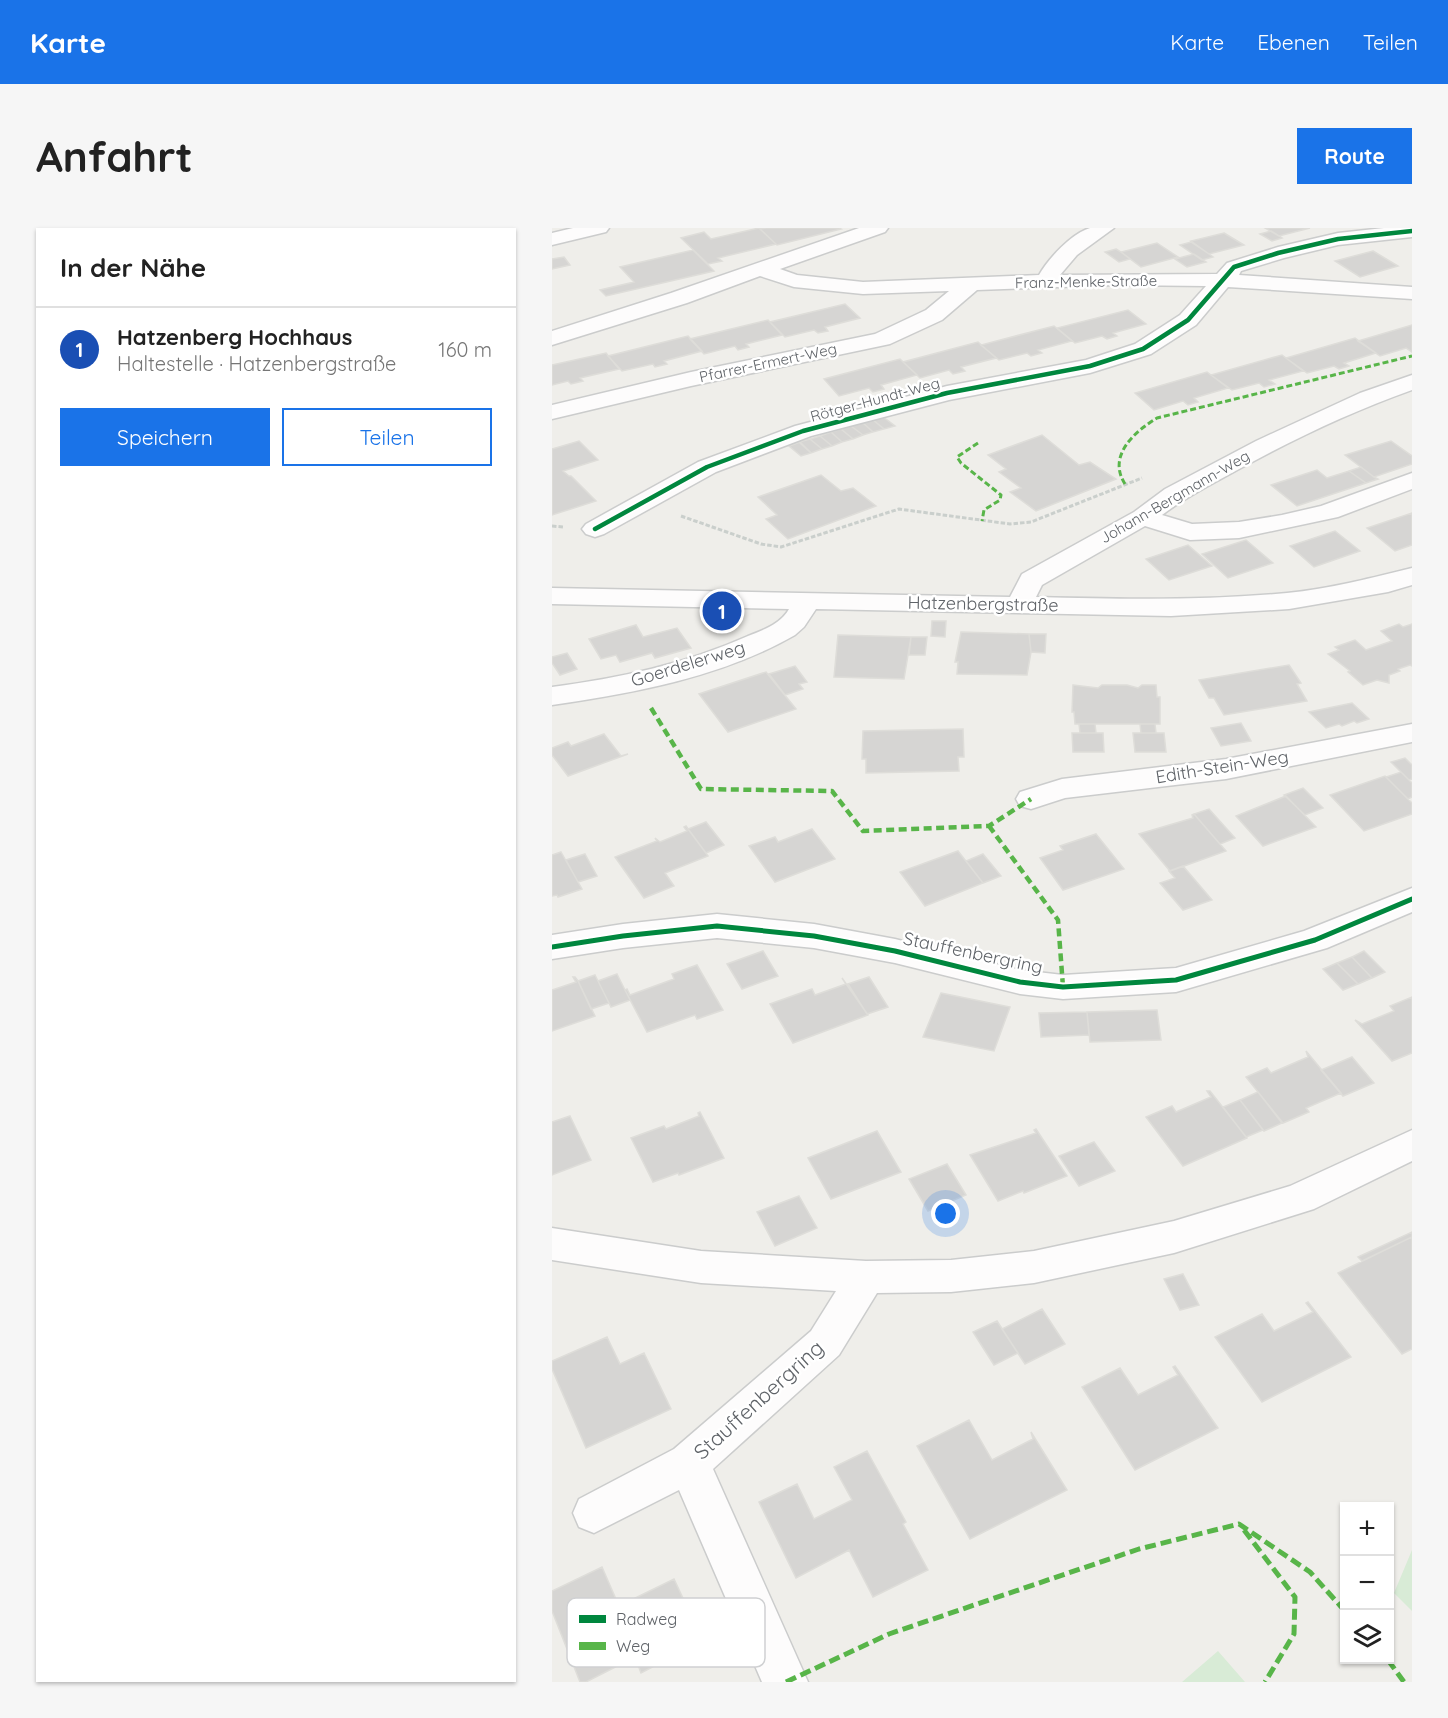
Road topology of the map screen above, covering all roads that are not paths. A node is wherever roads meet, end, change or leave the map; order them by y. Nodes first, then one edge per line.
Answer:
1 (599, 228) edge
2 (878, 228) edge
3 (1104, 228) edge
4 (1412, 231) edge
5 (552, 239) edge
6 (762, 270) junction
7 (1223, 280) junction
8 (1046, 282) junction
9 (970, 285) junction
10 (1412, 293) edge
11 (552, 338) edge
12 (1412, 381) edge
13 (552, 412) edge
14 (1412, 480) edge
15 (1143, 517) junction
16 (595, 529) dead end
17 (1412, 576) edge
18 (552, 596) edge
19 (806, 601) junction
20 (1023, 605) junction
21 (552, 696) edge
22 (1412, 733) edge
23 (1031, 799) dead end
24 (1412, 899) edge
25 (552, 947) edge
26 (1412, 1144) edge
27 (552, 1244) edge
28 (866, 1277) junction
29 (689, 1463) junction
30 (594, 1513) dead end
31 (748, 1598) edge
32 (765, 1636) edge
33 (785, 1682) edge

1 - 5 street
2 - 6 street
3 - 8 street
4 - 7 street, Rötger-Hundt-Weg
6 - 9 street, Franz-Menke-Straße
6 - 11 street
7 - 8 street, Franz-Menke-Straße
7 - 10 street, Franz-Menke-Straße
7 - 16 street, Rötger-Hundt-Weg
8 - 9 street, Franz-Menke-Straße
9 - 13 street, Pfarrer-Ermert-Weg
12 - 15 street, Johann-Bergmann-Weg
14 - 15 street
15 - 20 street, Johann-Bergmann-Weg
17 - 20 street, Hatzenbergstraße
18 - 19 street, Hatzenbergstraße
19 - 20 street, Hatzenbergstraße
19 - 21 street, Goerdelerweg
22 - 23 street, Edith-Stein-Weg
24 - 25 street, Stauffenbergring
26 - 28 street
27 - 28 street
28 - 29 street, Stauffenbergring
29 - 30 street, Stauffenbergring
29 - 31 street, Stauffenbergring
32 - 33 street, Stauffenbergring

